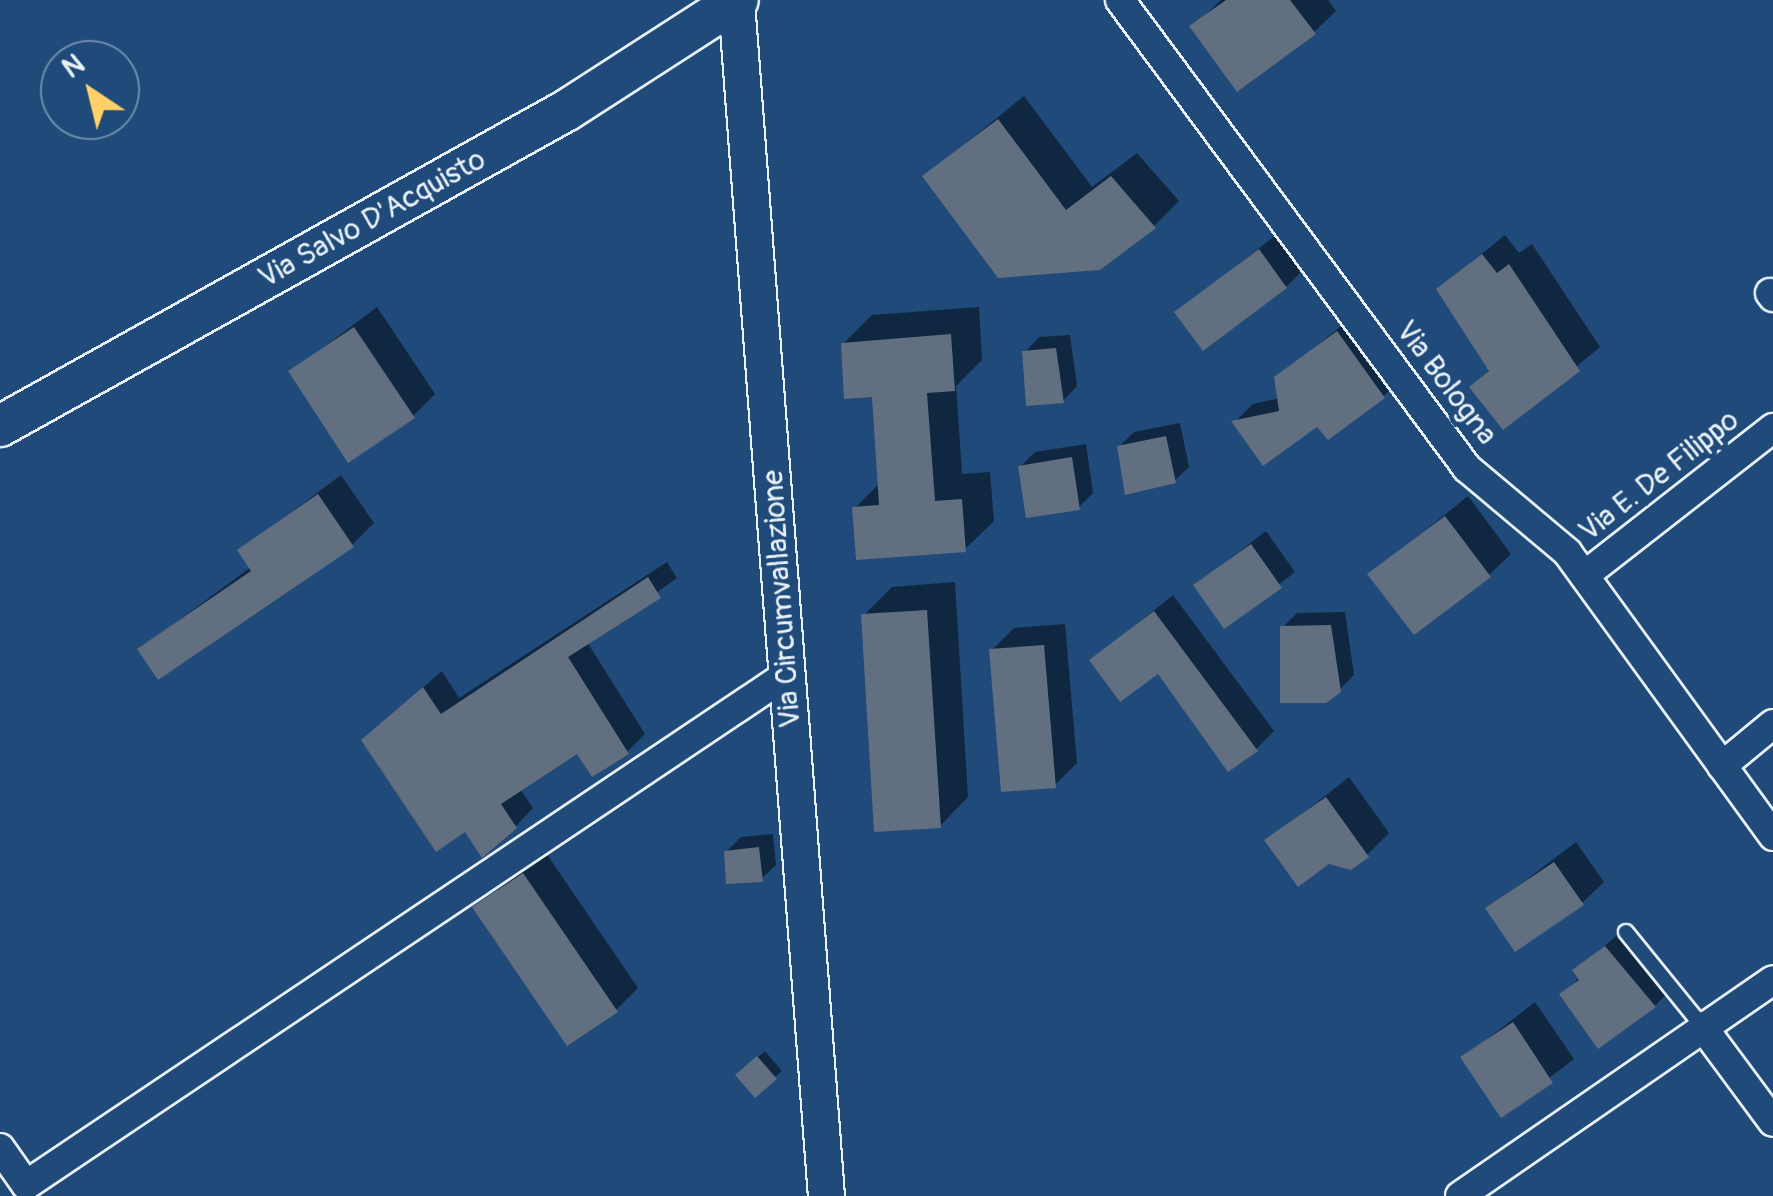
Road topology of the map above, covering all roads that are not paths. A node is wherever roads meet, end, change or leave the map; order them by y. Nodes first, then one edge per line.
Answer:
1 (1120, 0) edge
2 (736, 1) edge
3 (0, 426) edge
4 (1773, 428) edge
5 (1586, 576) junction
6 (788, 674) junction
7 (1773, 724) edge
8 (1722, 766) junction
9 (1773, 836) edge
10 (1626, 932) dead end
11 (1773, 980) edge
12 (1702, 1026) junction
13 (1773, 1122) edge
14 (0, 1148) edge
15 (29, 1190) edge
16 (826, 1196) edge
17 (1460, 1196) edge

1 - 5 street, Via Bologna
2 - 3 main road, Via Salvo D'Acquisto
2 - 6 street, Via Circumvallazione
4 - 5 street, Via E. De Filippo
5 - 8 street, Via Bologna
6 - 15 street
6 - 16 street, Via Circumvallazione
7 - 8 street
8 - 9 street, Via Bologna
10 - 12 lane
11 - 12 street
12 - 13 street
12 - 17 street
14 - 15 street

